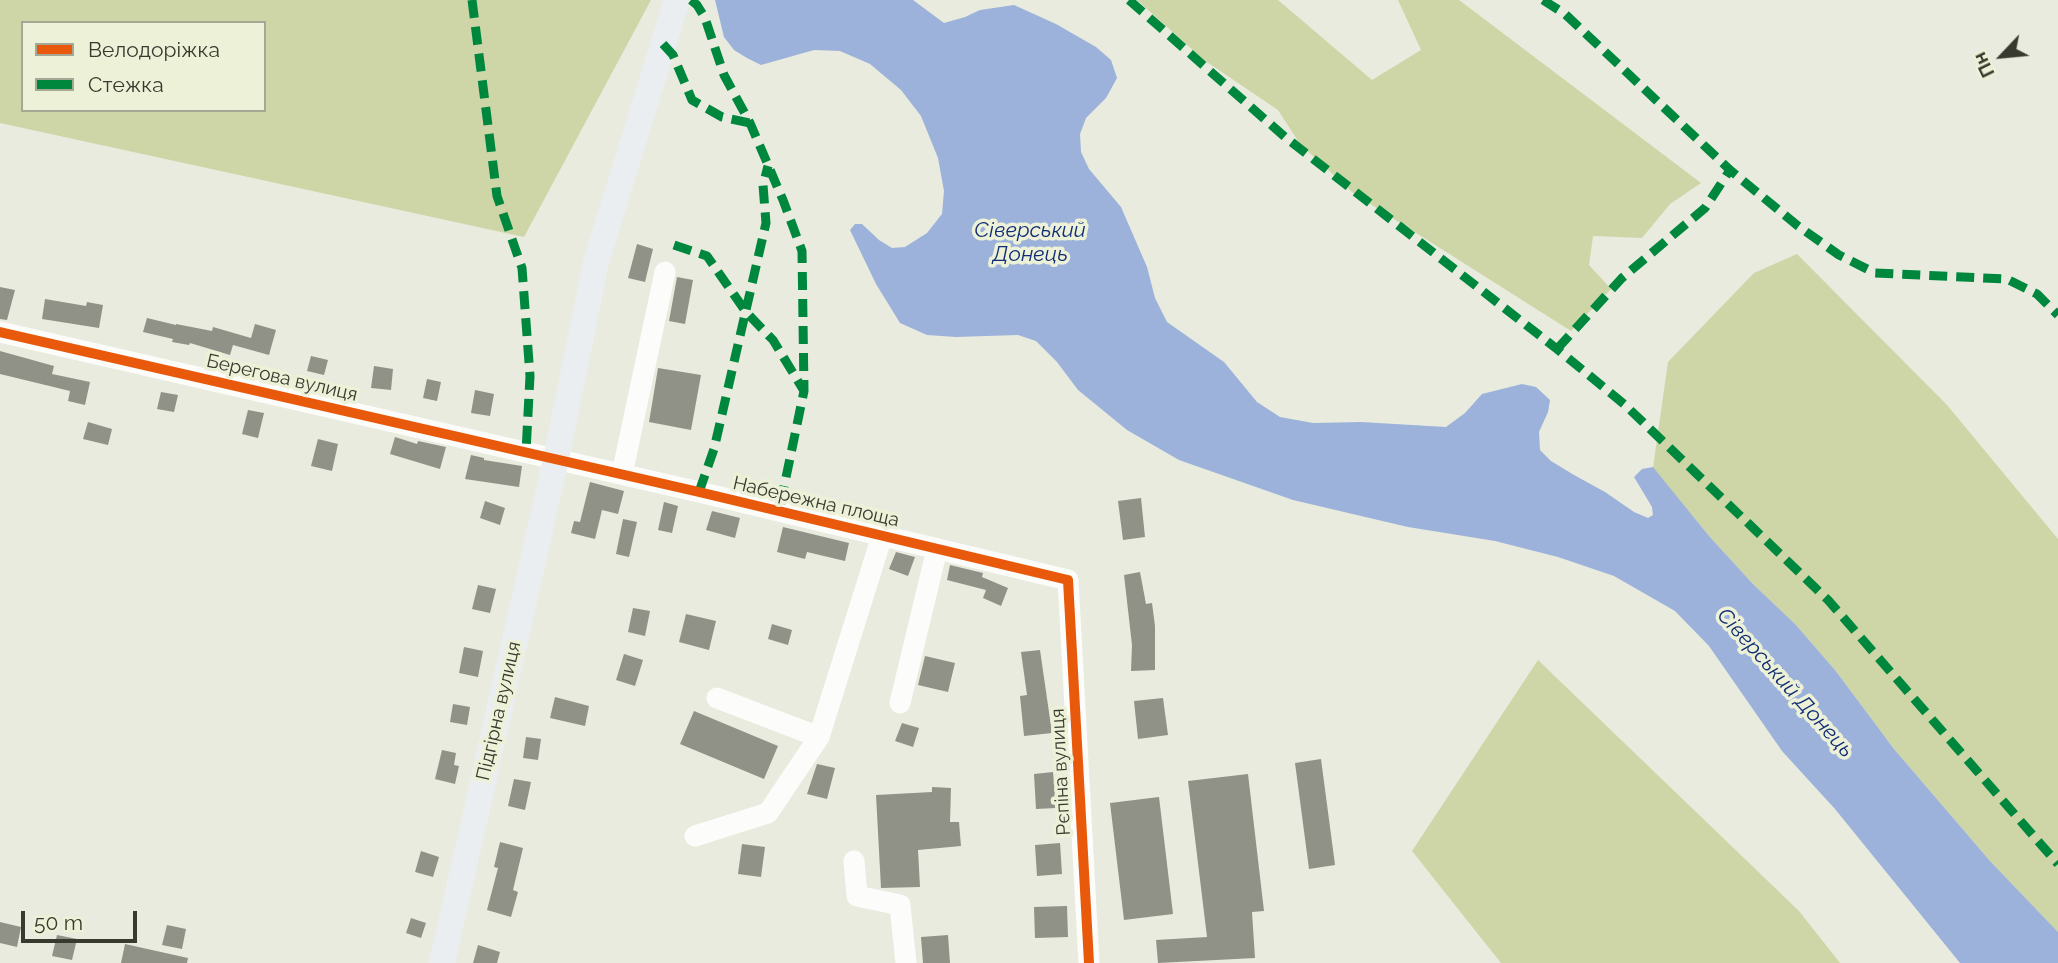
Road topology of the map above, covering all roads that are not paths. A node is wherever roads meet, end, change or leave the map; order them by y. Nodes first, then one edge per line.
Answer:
1 (674, 8) edge
2 (665, 272) dead end
3 (0, 332) edge
4 (556, 459) junction
5 (622, 474) junction
6 (882, 536) junction
7 (937, 549) junction
8 (1068, 580) joint
9 (717, 698) dead end
10 (901, 703) dead end
11 (819, 737) junction
12 (695, 836) dead end
13 (855, 861) dead end
14 (442, 963) edge
15 (906, 963) edge
16 (1089, 963) edge

1 - 4 main road, Підгірна вулиця
2 - 5 street
3 - 4 street, Берегова вулиця
4 - 5 street, Набережна площа
4 - 14 main road, Підгірна вулиця
5 - 6 street, Набережна площа
6 - 7 street, Набережна площа
6 - 11 street
7 - 8 street, Набережна площа
7 - 10 street
8 - 16 street, Рєпіна вулиця
9 - 11 street
11 - 12 street
13 - 15 street

